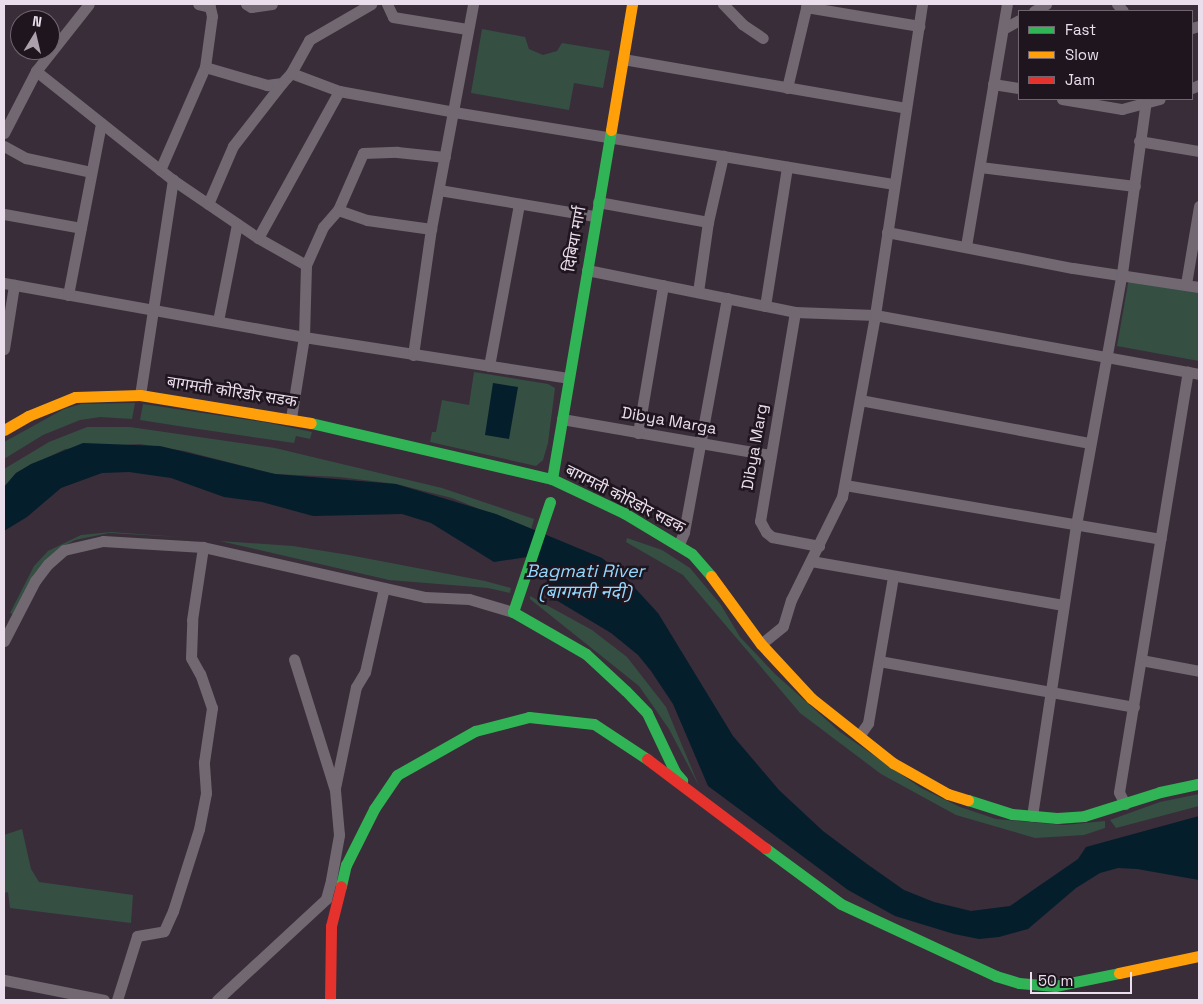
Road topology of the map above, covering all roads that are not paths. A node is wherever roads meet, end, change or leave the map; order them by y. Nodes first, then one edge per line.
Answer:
1 (89, 4) edge
2 (198, 4) edge
3 (246, 4) edge
4 (272, 4) edge
5 (371, 4) edge
6 (387, 4) edge
7 (473, 4) edge
8 (632, 4) edge
9 (723, 4) edge
10 (922, 4) edge
11 (1007, 4) edge
12 (806, 5) edge
13 (1018, 21) edge
14 (919, 26) junction
15 (467, 29) junction
16 (1003, 30) junction
17 (763, 38) dead end
18 (623, 59) junction
19 (205, 67) junction
20 (36, 71) junction
21 (291, 73) junction
22 (282, 83) junction
23 (993, 84) junction
24 (788, 88) junction
25 (1018, 88) edge
26 (339, 90) junction
27 (1068, 100) edge
28 (1145, 101) edge
29 (906, 108) junction
30 (454, 112) junction
31 (101, 123) junction
32 (4, 133) edge
33 (611, 137) junction
34 (1139, 141) junction
35 (4, 146) edge
36 (1199, 151) edge
37 (723, 156) junction
38 (445, 157) junction
39 (787, 167) junction
40 (980, 167) junction
41 (160, 170) junction
42 (92, 172) junction
43 (173, 180) junction
44 (894, 184) junction
45 (1135, 186) junction
46 (439, 190) junction
47 (598, 202) junction
48 (208, 204) junction
49 (519, 204) junction
50 (1199, 206) edge
51 (338, 210) junction
52 (4, 214) edge
53 (595, 216) junction
54 (708, 222) junction
55 (237, 224) junction
56 (81, 228) junction
57 (431, 229) junction
58 (887, 232) junction
59 (258, 238) junction
60 (966, 246) junction
61 (306, 265) junction
62 (587, 270) junction
63 (1122, 273) junction
64 (9, 284) edge
65 (1186, 284) junction
66 (663, 285) junction
67 (1199, 288) edge
68 (698, 292) junction
69 (68, 294) junction
70 (727, 298) junction
71 (765, 306) junction
72 (153, 310) junction
73 (795, 312) junction
74 (875, 315) junction
75 (218, 321) junction
76 (304, 337) junction
77 (4, 349) edge
78 (413, 355) junction
79 (1106, 357) junction
80 (489, 366) junction
81 (1194, 373) edge
82 (568, 378) junction
83 (140, 395) junction
84 (860, 400) junction
85 (290, 418) junction
86 (562, 419) junction
87 (5, 427) edge
88 (638, 433) junction
89 (1090, 442) junction
90 (699, 443) junction
91 (770, 455) junction
92 (552, 479) junction
93 (845, 485) junction
94 (550, 502) dead end
95 (1076, 524) junction
96 (1160, 540) junction
97 (679, 544) junction
98 (819, 546) junction
99 (204, 547) junction
100 (811, 561) junction
101 (893, 577) junction
102 (384, 588) junction
103 (1063, 605) junction
104 (513, 612) junction
105 (4, 641) edge
106 (761, 644) junction
107 (294, 659) dead end
108 (1141, 660) junction
109 (879, 661) junction
110 (1199, 671) edge
111 (1050, 692) junction
112 (1134, 707) junction
113 (859, 736) junction
114 (1199, 784) edge
115 (334, 790) junction
116 (704, 804) junction
117 (1125, 804) junction
118 (1032, 816) junction
119 (1199, 956) edge
120 (4, 980) edge
121 (104, 1000) edge
122 (117, 1000) edge
123 (217, 1000) edge
124 (330, 1000) edge

1 - 20 street
2 - 19 street
3 - 4 street
5 - 21 street
6 - 15 street
7 - 15 street
8 - 18 main road, दिबिया मार्ग
9 - 17 street
10 - 14 street
11 - 16 street
12 - 14 street
12 - 24 street
13 - 16 street
14 - 29 street
15 - 30 street
16 - 23 street
18 - 24 street
18 - 33 main road, दिबिया मार्ग
19 - 22 street
19 - 41 street
20 - 31 street
20 - 32 street
21 - 22 street
21 - 26 street
22 - 48 street
23 - 25 street
23 - 40 street
24 - 29 street
26 - 30 street
26 - 59 street
27 - 28 street
28 - 34 street
29 - 44 street
30 - 33 street
30 - 38 street
31 - 41 street
31 - 42 street
33 - 37 street
33 - 47 main road, दिबिया मार्ग
34 - 36 street
34 - 45 street
35 - 42 street
37 - 39 street
37 - 54 street
38 - 46 street
38 - 51 street
39 - 44 street
39 - 71 street
40 - 45 street
40 - 60 street
41 - 43 street
42 - 56 street
43 - 48 street
43 - 72 street
44 - 58 street
45 - 63 street
46 - 49 street
46 - 57 street
47 - 53 main road, दिबिया मार्ग
47 - 54 street
48 - 55 street
49 - 53 street
49 - 80 street
50 - 65 street
51 - 57 street
51 - 61 street
52 - 56 street
53 - 62 main road, दिबिया मार्ग
54 - 68 street
55 - 59 street
55 - 75 street
56 - 69 street
57 - 78 street
58 - 60 street
58 - 74 street
59 - 61 street
60 - 63 street
61 - 76 street
62 - 66 street
62 - 82 main road, दिबिया मार्ग
63 - 65 street
63 - 79 street
64 - 69 street
64 - 77 street
65 - 67 street
66 - 68 street
66 - 88 street
68 - 70 street
69 - 72 street
70 - 71 street
70 - 90 street
71 - 73 street
72 - 75 street
72 - 83 street
73 - 74 street
73 - 91 street, Dibya Marg
74 - 79 street
74 - 84 street
75 - 76 street
76 - 78 street
76 - 85 street
78 - 80 street
79 - 81 street
79 - 89 street
80 - 82 street
81 - 96 street
82 - 86 main road, दिबिया मार्ग
83 - 85 main road, बागमती कोरिडोर सडक
83 - 87 main road, बागमती कोरिडोर सडक
84 - 89 street
84 - 93 street
85 - 92 main road, बागमती कोरिडोर सडक
86 - 88 street, Dibya Marga
86 - 92 main road, दिबिया मार्ग
88 - 90 street, Dibya Marga
89 - 95 street
90 - 91 street, Dibya Marga
90 - 97 street
91 - 98 street, Dibya Marg
92 - 97 main road, बागमती कोरिडोर सडक
93 - 95 street
93 - 98 street
94 - 104 main road
95 - 96 street
95 - 103 street
96 - 108 street
97 - 106 main road, बागमती कोरिडोर सडक
98 - 100 street
99 - 102 street
99 - 105 street
99 - 122 street
100 - 101 street
100 - 106 street
101 - 103 street
101 - 109 street
102 - 104 street
102 - 115 street
103 - 111 street
104 - 116 main road
106 - 113 main road, बागमती कोरिडोर सडक
107 - 115 street
108 - 110 street
108 - 112 street
109 - 111 street
109 - 113 street
111 - 112 street
111 - 118 street
112 - 117 street
113 - 118 main road, बागमती कोरिडोर सडक
114 - 117 main road, बागमती कोरिडोर सडक
115 - 123 street
116 - 119 main road
116 - 124 main road
117 - 118 main road, बागमती कोरिडोर सडक
120 - 121 street

